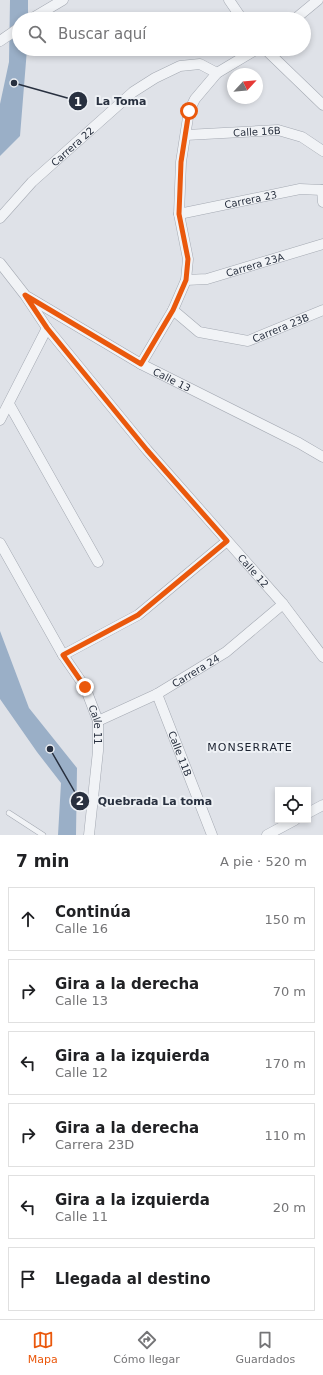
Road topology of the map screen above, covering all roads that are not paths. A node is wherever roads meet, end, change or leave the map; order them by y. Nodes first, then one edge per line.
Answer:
1 (63, 0) edge
2 (229, 0) edge
3 (318, 0) edge
4 (43, 12) edge
5 (237, 12) edge
6 (303, 12) edge
7 (12, 33) edge
8 (3, 39) edge
9 (245, 56) edge
10 (272, 56) edge
11 (217, 73) junction
12 (323, 106) edge
13 (186, 135) junction
14 (323, 152) edge
15 (323, 189) edge
16 (323, 202) edge
17 (179, 214) junction
18 (0, 218) edge
19 (323, 244) edge
20 (2, 268) edge
21 (186, 280) junction
22 (25, 295) junction
23 (173, 310) junction
24 (323, 310) edge
25 (47, 328) junction
26 (141, 364) junction
27 (9, 404) junction
28 (0, 420) edge
29 (323, 457) edge
30 (227, 541) junction
31 (0, 543) edge
32 (98, 562) dead end
33 (283, 604) junction
34 (63, 655) junction
35 (323, 657) edge
36 (157, 694) junction
37 (98, 721) junction
38 (323, 806) edge
39 (311, 812) edge
40 (9, 813) dead end
41 (289, 823) edge
42 (43, 835) edge
43 (89, 835) edge
44 (212, 835) edge
45 (267, 835) edge

1 - 4 street
2 - 5 street
3 - 6 street
7 - 8 street
9 - 11 street
10 - 12 street
11 - 13 street
11 - 18 street, Carrera 22
13 - 14 street, Calle 16B
13 - 17 street
15 - 16 street
15 - 17 street, Carrera 23
17 - 21 street
19 - 21 street, Carrera 23A
20 - 22 street, Calle 12
21 - 23 street
22 - 25 street, Calle 12
22 - 26 street, Calle 13
23 - 24 street, Carrera 23B
23 - 26 street
25 - 27 street
25 - 30 street, Calle 12
26 - 29 street, Calle 13
27 - 28 street
27 - 32 street
30 - 33 street, Calle 12
30 - 34 street
31 - 34 street, Calle 11
33 - 35 street, Calle 12
33 - 36 street, Carrera 24
34 - 37 street, Calle 11
36 - 37 street, Carrera 24
36 - 44 street, Calle 11B
37 - 43 street, Calle 11
38 - 39 street
40 - 42 lane
41 - 45 street

